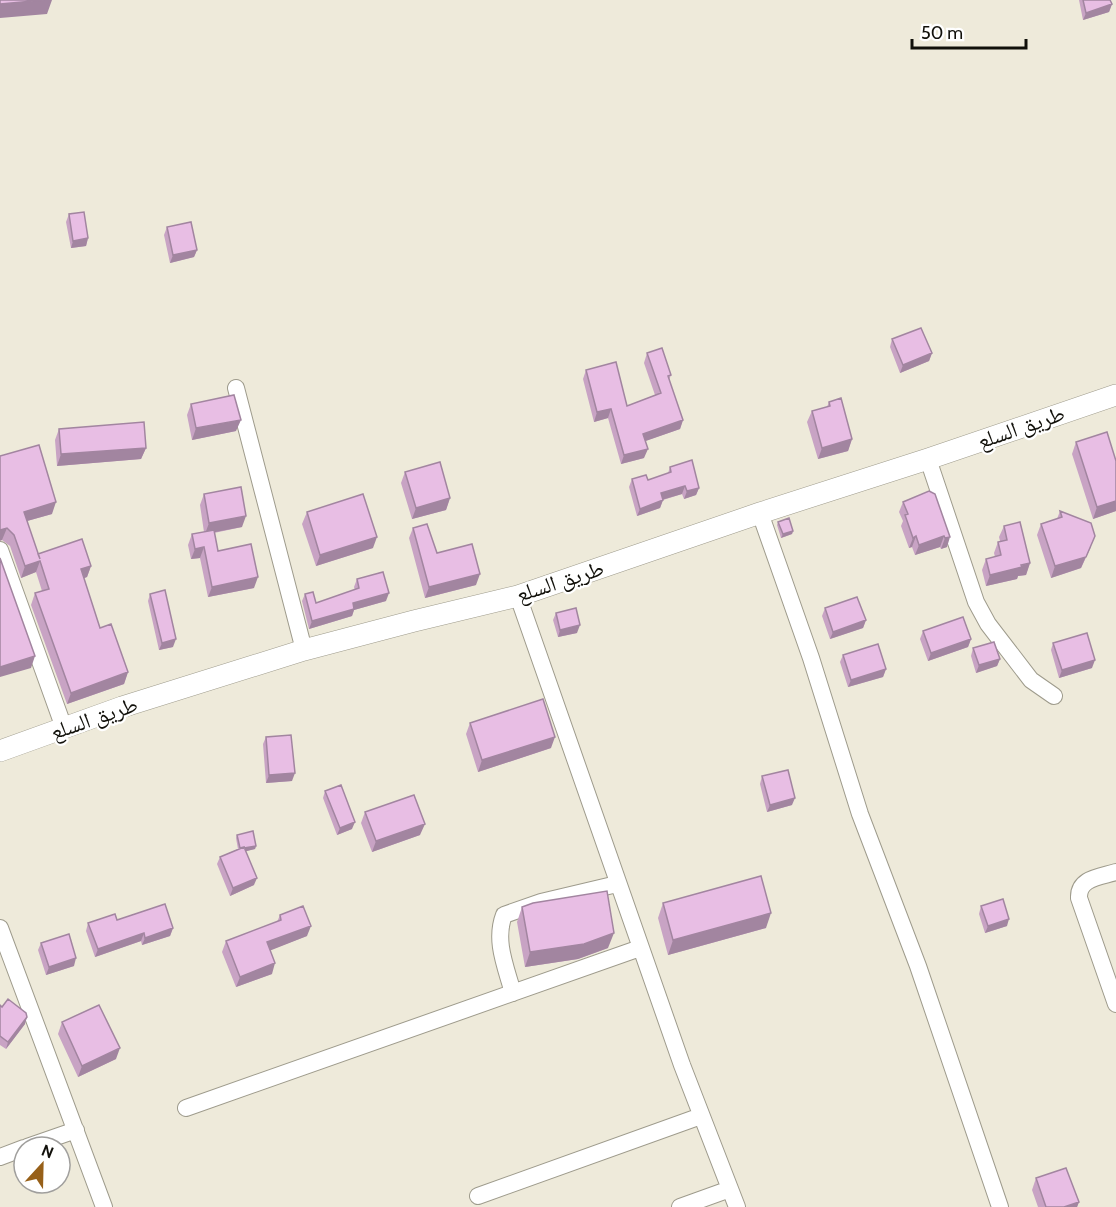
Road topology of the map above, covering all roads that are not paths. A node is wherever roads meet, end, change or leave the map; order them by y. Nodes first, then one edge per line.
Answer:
1 (236, 388) dead end
2 (1116, 395) edge
3 (928, 459) junction
4 (760, 513) junction
5 (0, 550) edge
6 (518, 596) junction
7 (304, 650) junction
8 (1054, 696) dead end
9 (64, 728) junction
10 (0, 751) edge
11 (1116, 872) edge
12 (617, 884) junction
13 (0, 928) edge
14 (640, 948) junction
15 (513, 993) junction
16 (1116, 1004) edge
17 (186, 1108) dead end
18 (701, 1116) junction
19 (76, 1130) junction
20 (62, 1135) edge
21 (730, 1190) junction
22 (478, 1196) dead end
23 (104, 1207) edge
24 (680, 1207) edge
25 (736, 1207) edge
26 (1000, 1207) edge

1 - 7 street
2 - 3 street, طريق السلع
3 - 4 street, طريق السلع
3 - 8 street
4 - 6 street, طريق السلع
4 - 26 street
5 - 9 street
6 - 7 street, طريق السلع
6 - 12 street
7 - 9 street, طريق السلع
9 - 10 street, طريق السلع
11 - 16 street
12 - 14 street
12 - 15 street
13 - 19 street
14 - 15 street
14 - 18 street
15 - 17 street
18 - 21 street
18 - 22 street
19 - 20 street
19 - 23 street
21 - 24 street
21 - 25 street

